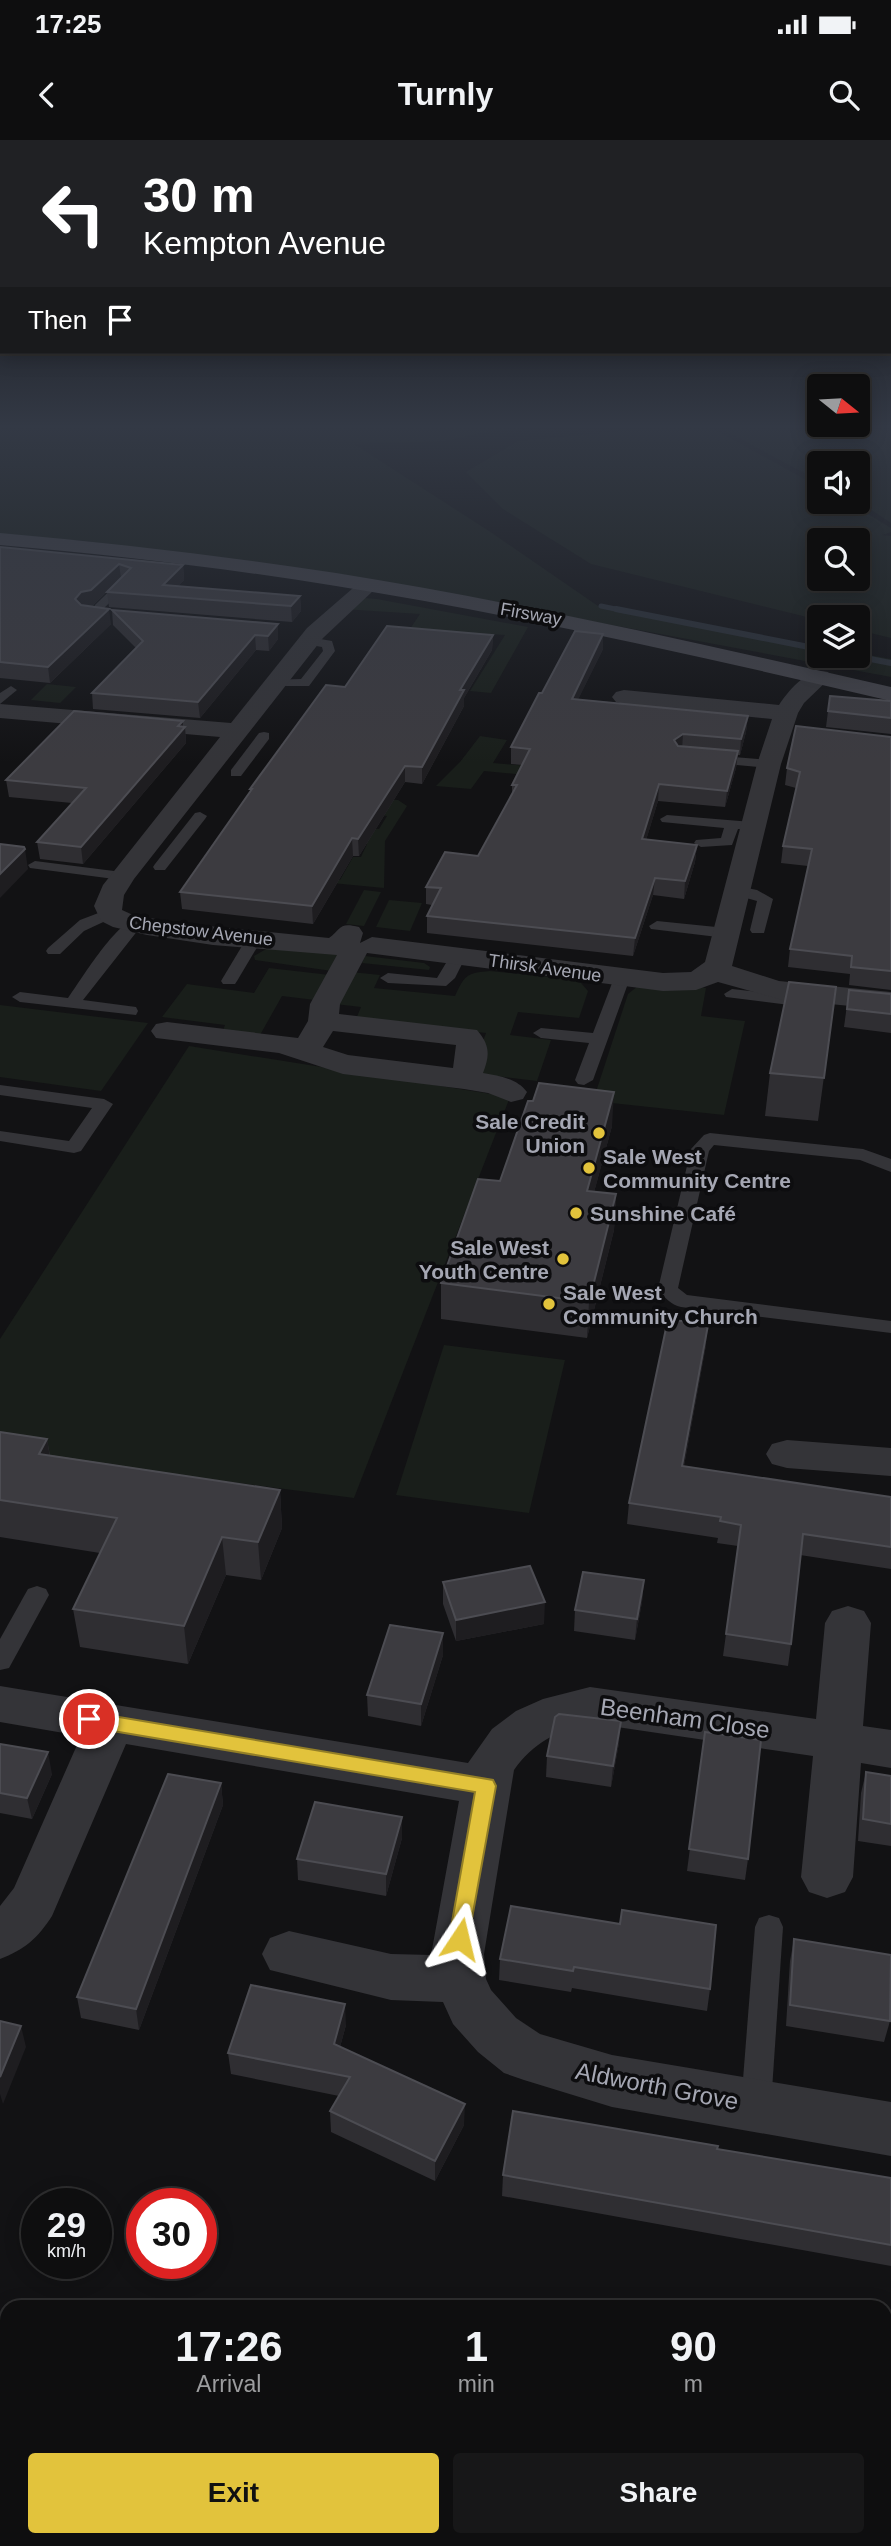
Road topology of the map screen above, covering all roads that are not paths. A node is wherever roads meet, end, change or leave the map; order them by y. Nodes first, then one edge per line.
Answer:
1 (0, 539) edge
2 (124, 583) edge
3 (367, 586) junction
4 (97, 614) edge
5 (820, 677) junction
6 (891, 694) edge
7 (624, 697) dead end
8 (0, 700) edge
9 (5, 701) edge
10 (790, 726) junction
11 (245, 742) junction
12 (695, 758) edge
13 (769, 764) junction
14 (236, 773) dead end
15 (200, 816) dead end
16 (667, 819) dead end
17 (743, 825) junction
18 (162, 826) junction
19 (190, 829) junction
20 (701, 844) dead end
21 (35, 865) dead end
22 (159, 867) dead end
23 (122, 876) junction
24 (737, 891) junction
25 (109, 914) junction
26 (134, 925) junction
27 (657, 926) dead end
28 (758, 930) dead end
29 (726, 933) junction
30 (254, 939) junction
31 (358, 943) junction
32 (54, 951) dead end
33 (457, 956) junction
34 (388, 978) dead end
35 (622, 978) junction
36 (229, 981) dead end
37 (724, 982) junction
38 (20, 997) dead end
39 (891, 1001) edge
40 (72, 1004) junction
41 (130, 1011) dead end
42 (323, 1021) junction
43 (167, 1031) dead end
44 (432, 1033) junction
45 (541, 1033) dead end
46 (600, 1039) junction
47 (306, 1051) junction
48 (416, 1073) junction
49 (464, 1079) junction
50 (584, 1080) dead end
51 (0, 1090) edge
52 (511, 1092) dead end
53 (0, 1136) edge
54 (891, 1166) edge
55 (891, 1327) edge
56 (787, 1454) dead end
57 (891, 1462) edge
58 (37, 1595) dead end
59 (848, 1623) dead end
60 (0, 1661) edge
61 (0, 1704) edge
62 (111, 1723) junction
63 (838, 1741) junction
64 (891, 1749) edge
65 (486, 1786) junction
66 (827, 1877) dead end
67 (769, 1927) dead end
68 (0, 1936) edge
69 (289, 1954) dead end
70 (459, 1979) junction
71 (756, 2105) junction
72 (891, 2129) edge

1 - 3 street, Firsway
2 - 4 lane
3 - 5 street, Firsway
3 - 11 street, Chepstow Avenue
5 - 6 street, Firsway
5 - 10 street
7 - 10 street
8 - 9 lane
9 - 11 street
10 - 13 street
11 - 14 lane
11 - 18 street, Chepstow Avenue
12 - 13 lane
13 - 17 street
15 - 19 lane
16 - 17 lane
17 - 20 lane
17 - 24 street
18 - 19 lane
18 - 23 street, Chepstow Avenue
19 - 22 lane
21 - 23 lane
23 - 25 street, Chepstow Avenue
24 - 28 lane
24 - 29 street
25 - 26 street, Chepstow Avenue
25 - 32 lane
26 - 30 street, Chepstow Avenue
26 - 40 lane
27 - 29 lane
29 - 37 street
30 - 31 street, Chepstow Avenue
30 - 36 lane
31 - 33 street, Thirsk Avenue
31 - 42 street
33 - 34 lane
33 - 35 street, Thirsk Avenue
35 - 37 street, Thirsk Avenue
35 - 46 lane
37 - 39 street
38 - 40 lane
40 - 41 lane
42 - 44 street
42 - 47 street
43 - 47 street
44 - 48 street
44 - 49 street
45 - 46 lane
46 - 50 lane
47 - 48 street
48 - 49 street
49 - 52 street
51 - 53 lane
54 - 55 lane
56 - 57 street
58 - 60 lane
59 - 63 street
61 - 62 street
62 - 65 street
62 - 68 street
63 - 64 street, Beenham Close
63 - 65 street, Beenham Close
63 - 66 street
65 - 70 street, Aldworth Grove
67 - 71 lane
69 - 70 street
70 - 71 street, Aldworth Grove
71 - 72 street, Aldworth Grove

